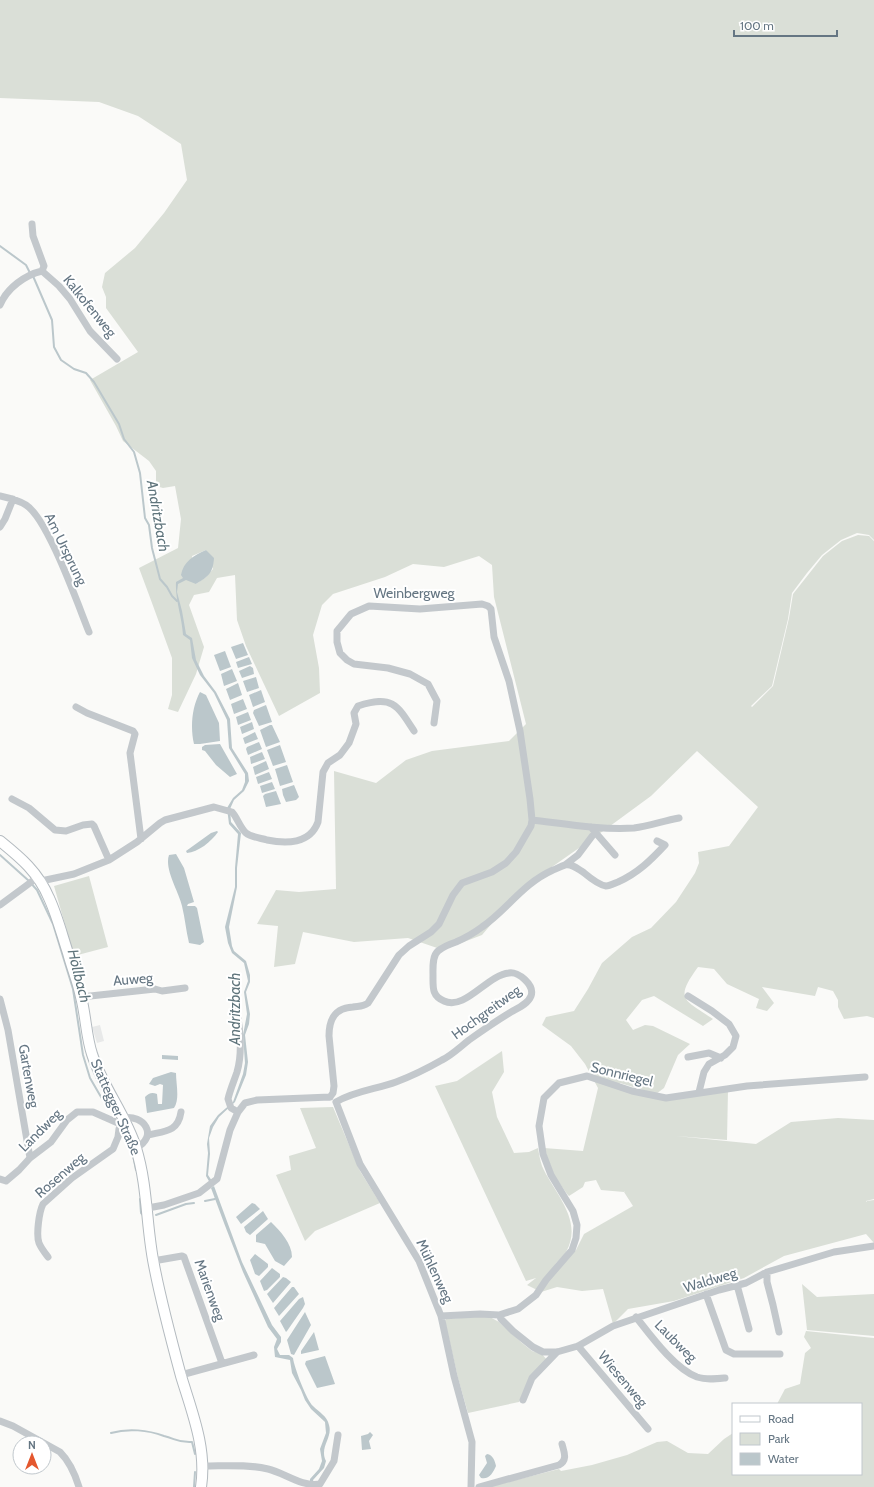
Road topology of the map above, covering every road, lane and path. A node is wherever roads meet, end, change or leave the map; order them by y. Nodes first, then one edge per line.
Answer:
1 (32, 224) dead end
2 (39, 272) junction
3 (0, 305) edge
4 (117, 359) dead end
5 (0, 496) edge
6 (13, 499) junction
7 (0, 527) edge
8 (89, 632) dead end
9 (76, 707) dead end
10 (434, 723) dead end
11 (414, 730) dead end
12 (12, 799) dead end
13 (679, 818) dead end
14 (532, 820) junction
15 (593, 830) junction
16 (141, 839) junction
17 (0, 841) edge
18 (657, 841) dead end
19 (615, 855) dead end
20 (109, 860) junction
21 (565, 865) junction
22 (40, 879) junction
23 (0, 905) edge
24 (185, 988) dead end
25 (688, 996) dead end
26 (81, 997) junction
27 (0, 999) edge
28 (235, 1003) dead end
29 (688, 1057) dead end
30 (721, 1058) junction
31 (865, 1077) dead end
32 (699, 1092) junction
33 (330, 1097) junction
34 (336, 1102) junction
35 (181, 1112) dead end
36 (238, 1112) junction
37 (124, 1119) junction
38 (148, 1135) junction
39 (136, 1148) junction
40 (30, 1158) junction
41 (0, 1179) edge
42 (148, 1208) junction
43 (874, 1246) edge
44 (48, 1257) dead end
45 (153, 1261) junction
46 (767, 1272) junction
47 (737, 1285) junction
48 (706, 1294) junction
49 (499, 1315) junction
50 (442, 1316) junction
51 (636, 1318) junction
52 (749, 1329) dead end
53 (778, 1332) dead end
54 (578, 1346) junction
55 (557, 1352) junction
56 (780, 1354) dead end
57 (254, 1355) dead end
58 (222, 1363) junction
59 (181, 1375) junction
60 (725, 1378) dead end
61 (523, 1400) dead end
62 (0, 1421) edge
63 (648, 1429) dead end
64 (338, 1434) dead end
65 (562, 1444) dead end
66 (204, 1466) junction
67 (79, 1487) edge
68 (201, 1487) edge
69 (471, 1487) edge
70 (479, 1487) edge

1 - 2 street
2 - 3 street
2 - 4 street, Kalkofenweg
5 - 6 street, Am Ursprung
6 - 7 street
6 - 8 street, Am Ursprung
9 - 16 street
10 - 14 street, Weinbergweg
11 - 16 street
12 - 20 street
13 - 15 street
14 - 15 street
14 - 33 street, Weinbergweg
15 - 19 street
15 - 21 street, Hochgreitweg
16 - 20 street
17 - 22 main road, Stattegger Straße
18 - 21 street
20 - 22 street
21 - 34 street, Hochgreitweg
22 - 23 street
22 - 26 main road, Stattegger Straße
24 - 26 street, Auweg
25 - 30 street
26 - 37 main road, Stattegger Straße
27 - 40 street, Gartenweg
28 - 36 street
29 - 30 street
30 - 32 street
31 - 32 street, Sonnriegel
32 - 49 street, Sonnriegel
33 - 34 street
33 - 36 street
34 - 50 street, Mühlenweg
35 - 38 street
36 - 42 street
37 - 38 street, Landweg
37 - 39 main road, Stattegger Straße
37 - 40 street, Landweg
37 - 44 street, Rosenweg
38 - 39 street
39 - 42 main road, Stattegger Straße
40 - 41 street, Landweg
42 - 45 main road, Stattegger Straße
43 - 46 street, Waldweg
45 - 58 street, Marienweg
45 - 59 main road, Stattegger Straße
46 - 47 street, Waldweg
46 - 53 street
47 - 48 street, Waldweg
47 - 52 street
48 - 51 street, Waldweg
48 - 56 street
49 - 50 street
49 - 55 street, Waldweg
50 - 69 street, Mühlenweg
51 - 54 street, Waldweg
51 - 60 street, Laubweg
54 - 55 street, Waldweg
54 - 63 street, Wiesenweg
55 - 61 street
57 - 58 street
58 - 59 street
59 - 66 main road, Stattegger Straße
62 - 67 street
64 - 66 street
65 - 70 street
66 - 68 main road, Stattegger Straße

